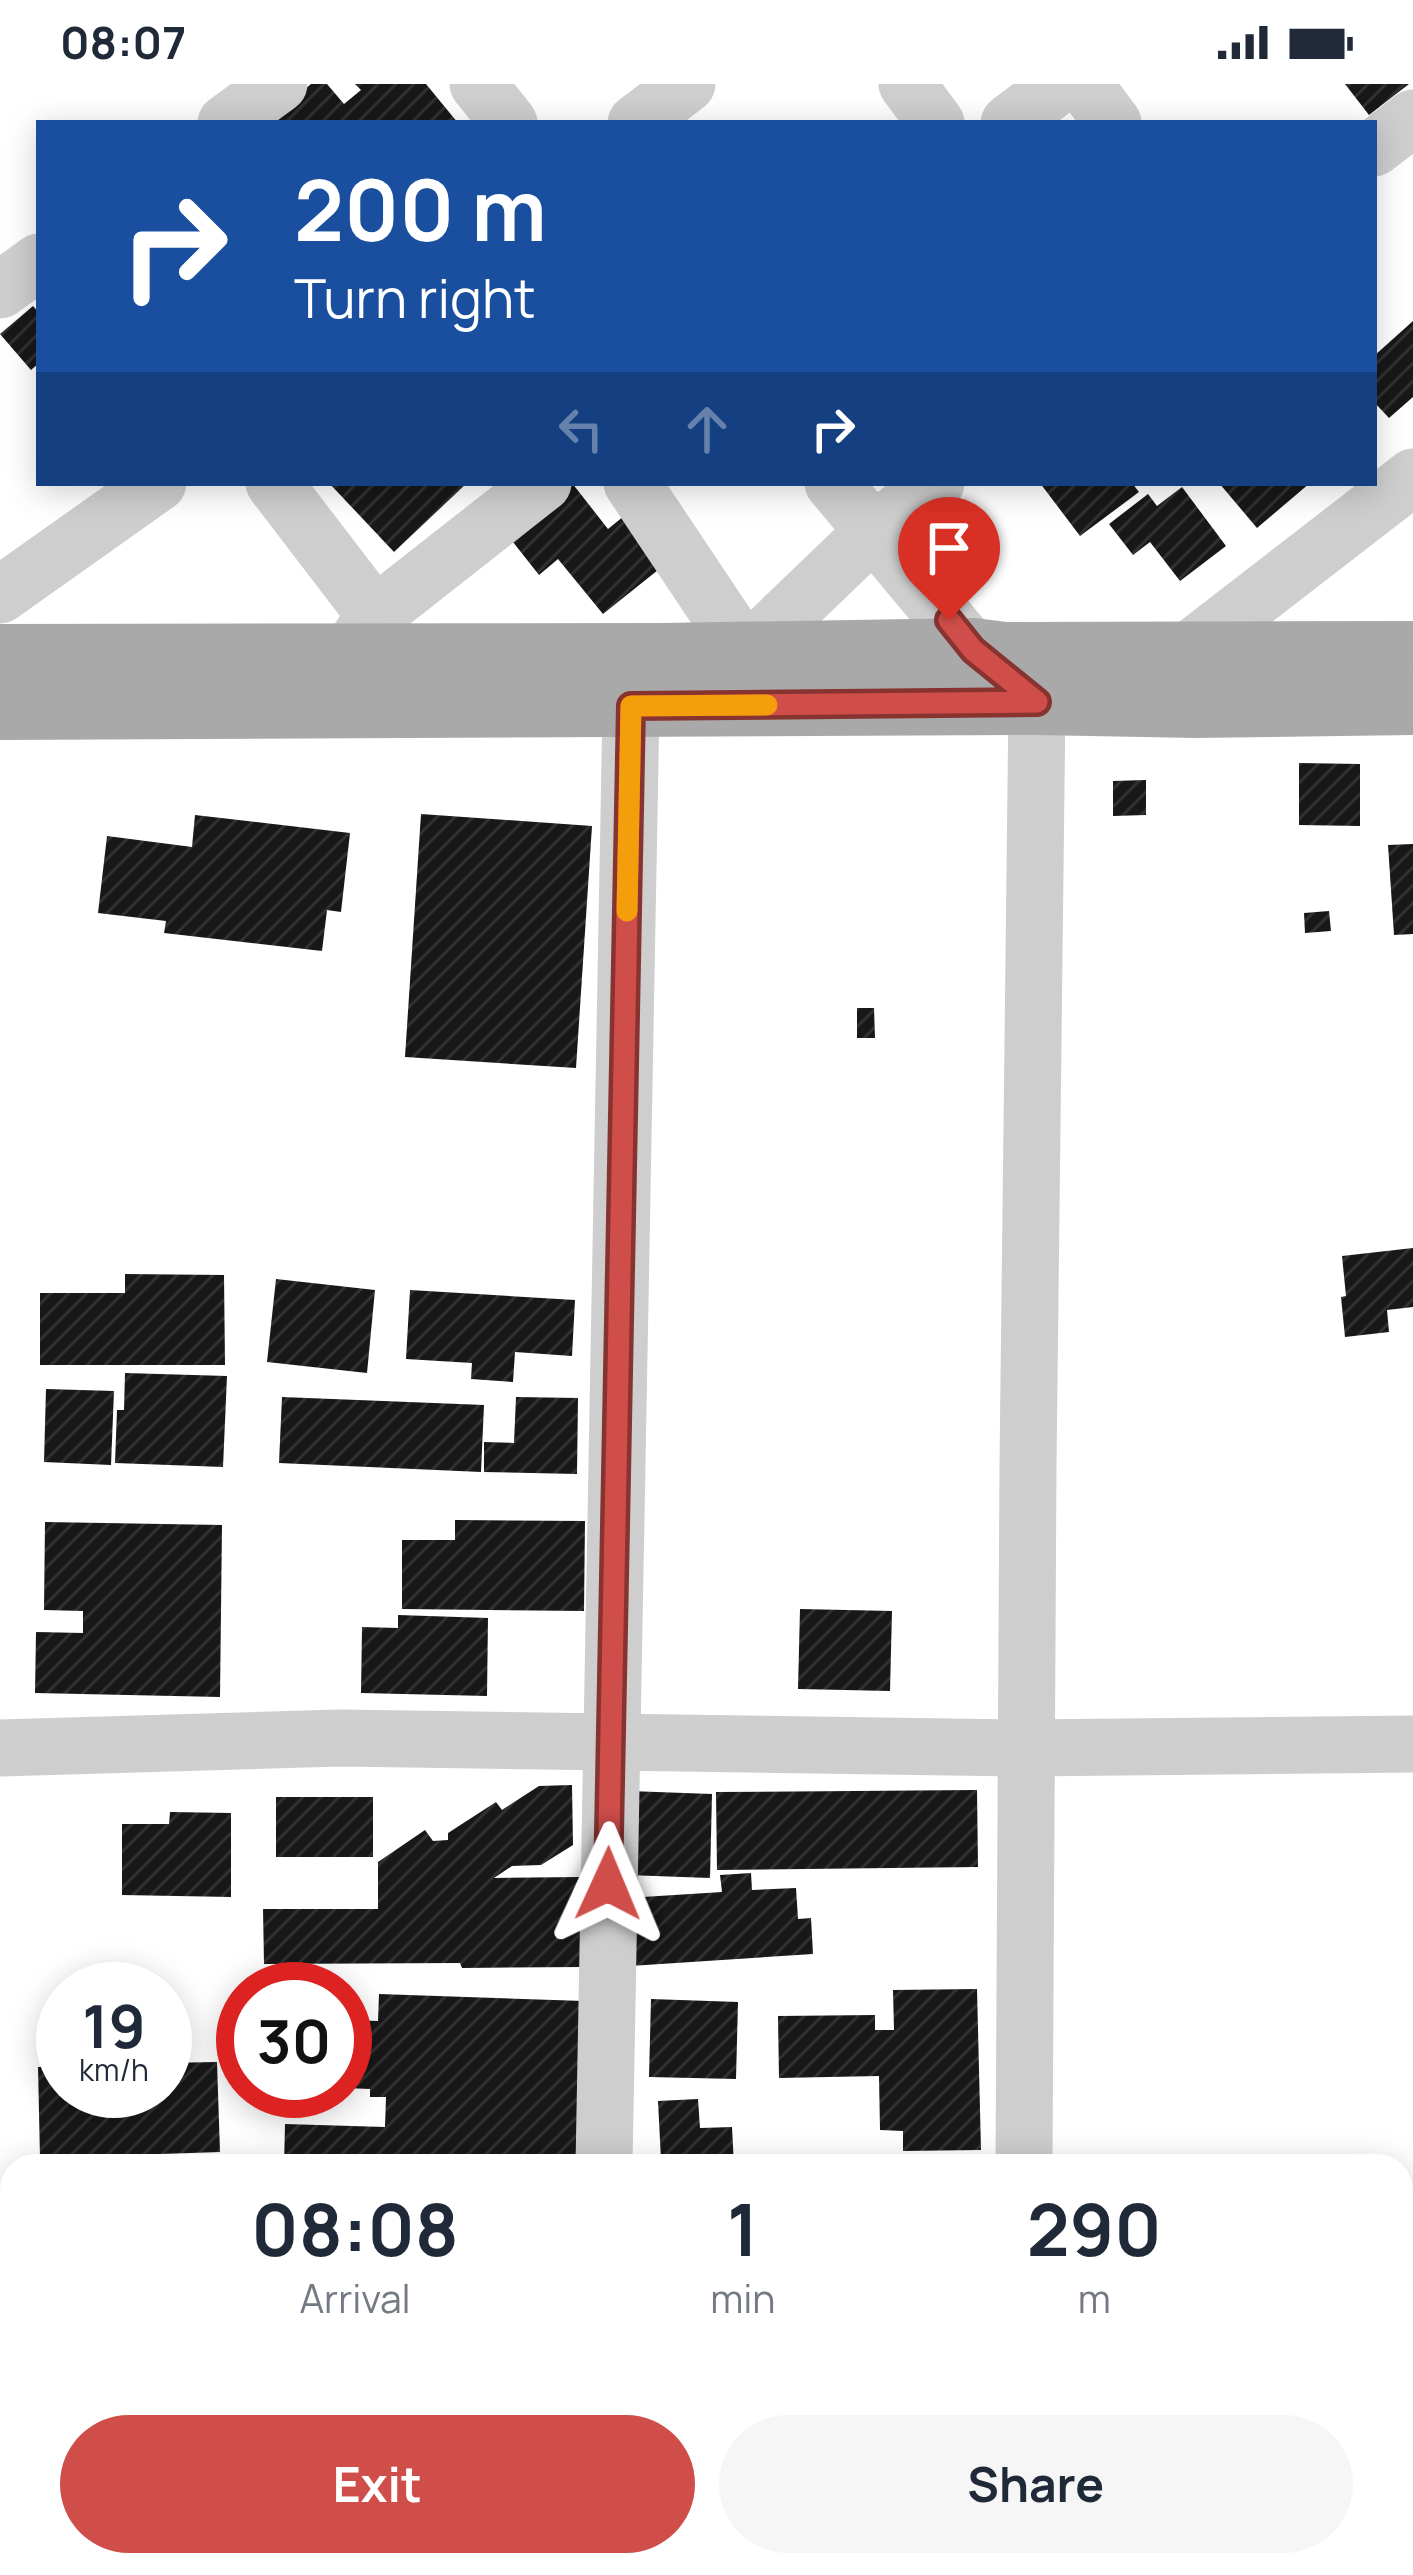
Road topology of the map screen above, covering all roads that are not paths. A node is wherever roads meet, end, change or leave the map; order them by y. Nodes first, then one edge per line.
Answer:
1 (279, 84) edge
2 (478, 84) edge
3 (687, 84) edge
4 (907, 84) edge
5 (1060, 84) edge
6 (1084, 84) edge
7 (1413, 118) edge
8 (230, 120) edge
9 (506, 120) edge
10 (640, 120) edge
11 (934, 120) edge
12 (1013, 120) edge
13 (1111, 120) edge
14 (1377, 146) edge
15 (36, 264) edge
16 (0, 290) edge
17 (1400, 483) edge
18 (154, 486) edge
19 (275, 486) edge
20 (540, 486) edge
21 (634, 486) edge
22 (836, 486) edge
23 (933, 486) edge
24 (875, 530) junction
25 (0, 595) edge
26 (973, 650) junction
27 (746, 654) junction
28 (1184, 654) junction
29 (1413, 654) edge
30 (0, 657) edge
31 (346, 659) junction
32 (1037, 702) junction
33 (1413, 702) edge
34 (631, 706) junction
35 (0, 707) edge
36 (610, 1742) junction
37 (1413, 1744) edge
38 (0, 1748) edge
39 (1025, 1748) junction
40 (604, 2154) edge
41 (1024, 2154) edge

1 - 8 street
2 - 9 street
3 - 10 street
4 - 11 street
5 - 12 street
6 - 13 street
7 - 14 street
15 - 16 street
17 - 28 street
18 - 25 street
19 - 31 street
20 - 31 street
21 - 27 street
22 - 24 street
23 - 24 street
24 - 26 street
24 - 27 street
26 - 27 main road
26 - 28 main road
26 - 32 street
27 - 31 main road
28 - 29 main road
30 - 31 main road
31 - 34 main road
31 - 35 main road
32 - 33 main road
32 - 34 main road
32 - 39 street
34 - 36 street
36 - 38 street
36 - 39 street
36 - 40 street
37 - 39 street
39 - 41 street

